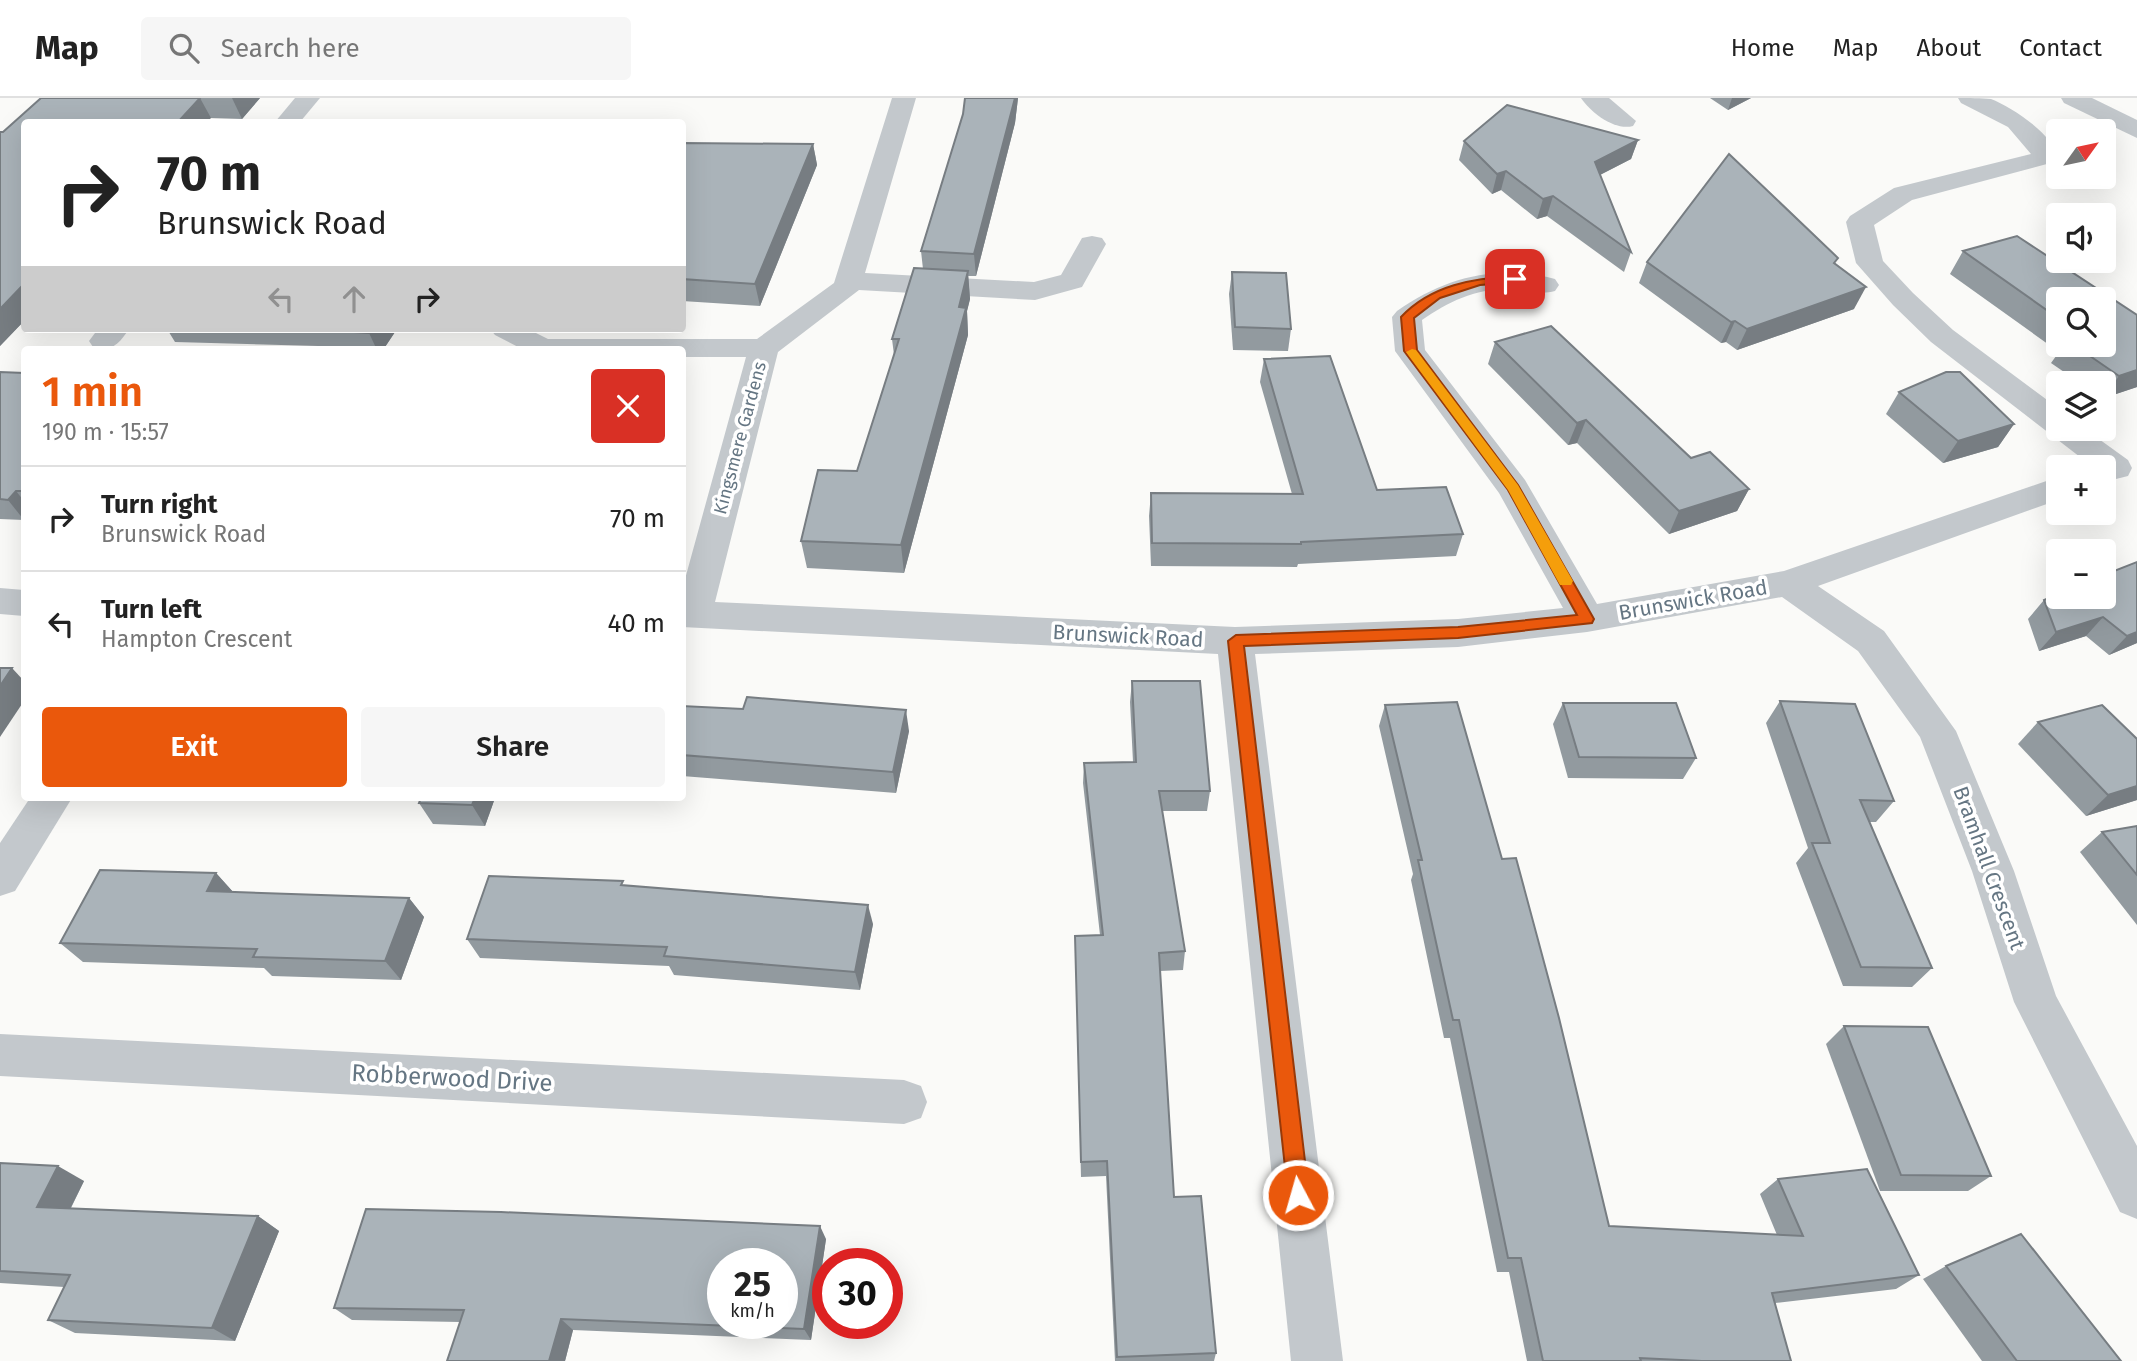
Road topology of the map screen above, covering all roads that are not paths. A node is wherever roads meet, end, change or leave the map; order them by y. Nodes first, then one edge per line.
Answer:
1 (308, 98) edge
2 (904, 98) edge
3 (1593, 98) edge
4 (1970, 98) edge
5 (2073, 98) edge
6 (290, 119) edge
7 (1624, 121) dead end
8 (2137, 130) edge
9 (1092, 244) dead end
10 (848, 281) junction
11 (1545, 285) dead end
12 (513, 333) edge
13 (539, 346) edge
14 (686, 348) edge
15 (764, 348) junction
16 (2046, 415) edge
17 (2081, 441) edge
18 (2119, 467) edge
19 (2046, 492) edge
20 (1788, 583) junction
21 (0, 601) edge
22 (21, 603) edge
23 (688, 614) edge
24 (1587, 619) junction
25 (1236, 641) junction
26 (50, 801) edge
27 (0, 878) edge
28 (0, 1055) edge
29 (904, 1102) dead end
30 (2137, 1195) edge
31 (1317, 1361) edge

1 - 6 street
2 - 10 street
3 - 7 street
4 - 16 street
5 - 8 street
9 - 10 street
10 - 15 street, Kingsmere Gardens
11 - 24 street
12 - 13 street
14 - 15 street
15 - 23 street, Kingsmere Gardens
17 - 18 street
19 - 20 street, Brunswick Road
20 - 24 street, Brunswick Road
20 - 30 street, Bramhall Crescent
21 - 22 street
23 - 25 street, Brunswick Road
24 - 25 street, Brunswick Road
25 - 31 street
26 - 27 street
28 - 29 street, Robberwood Drive

